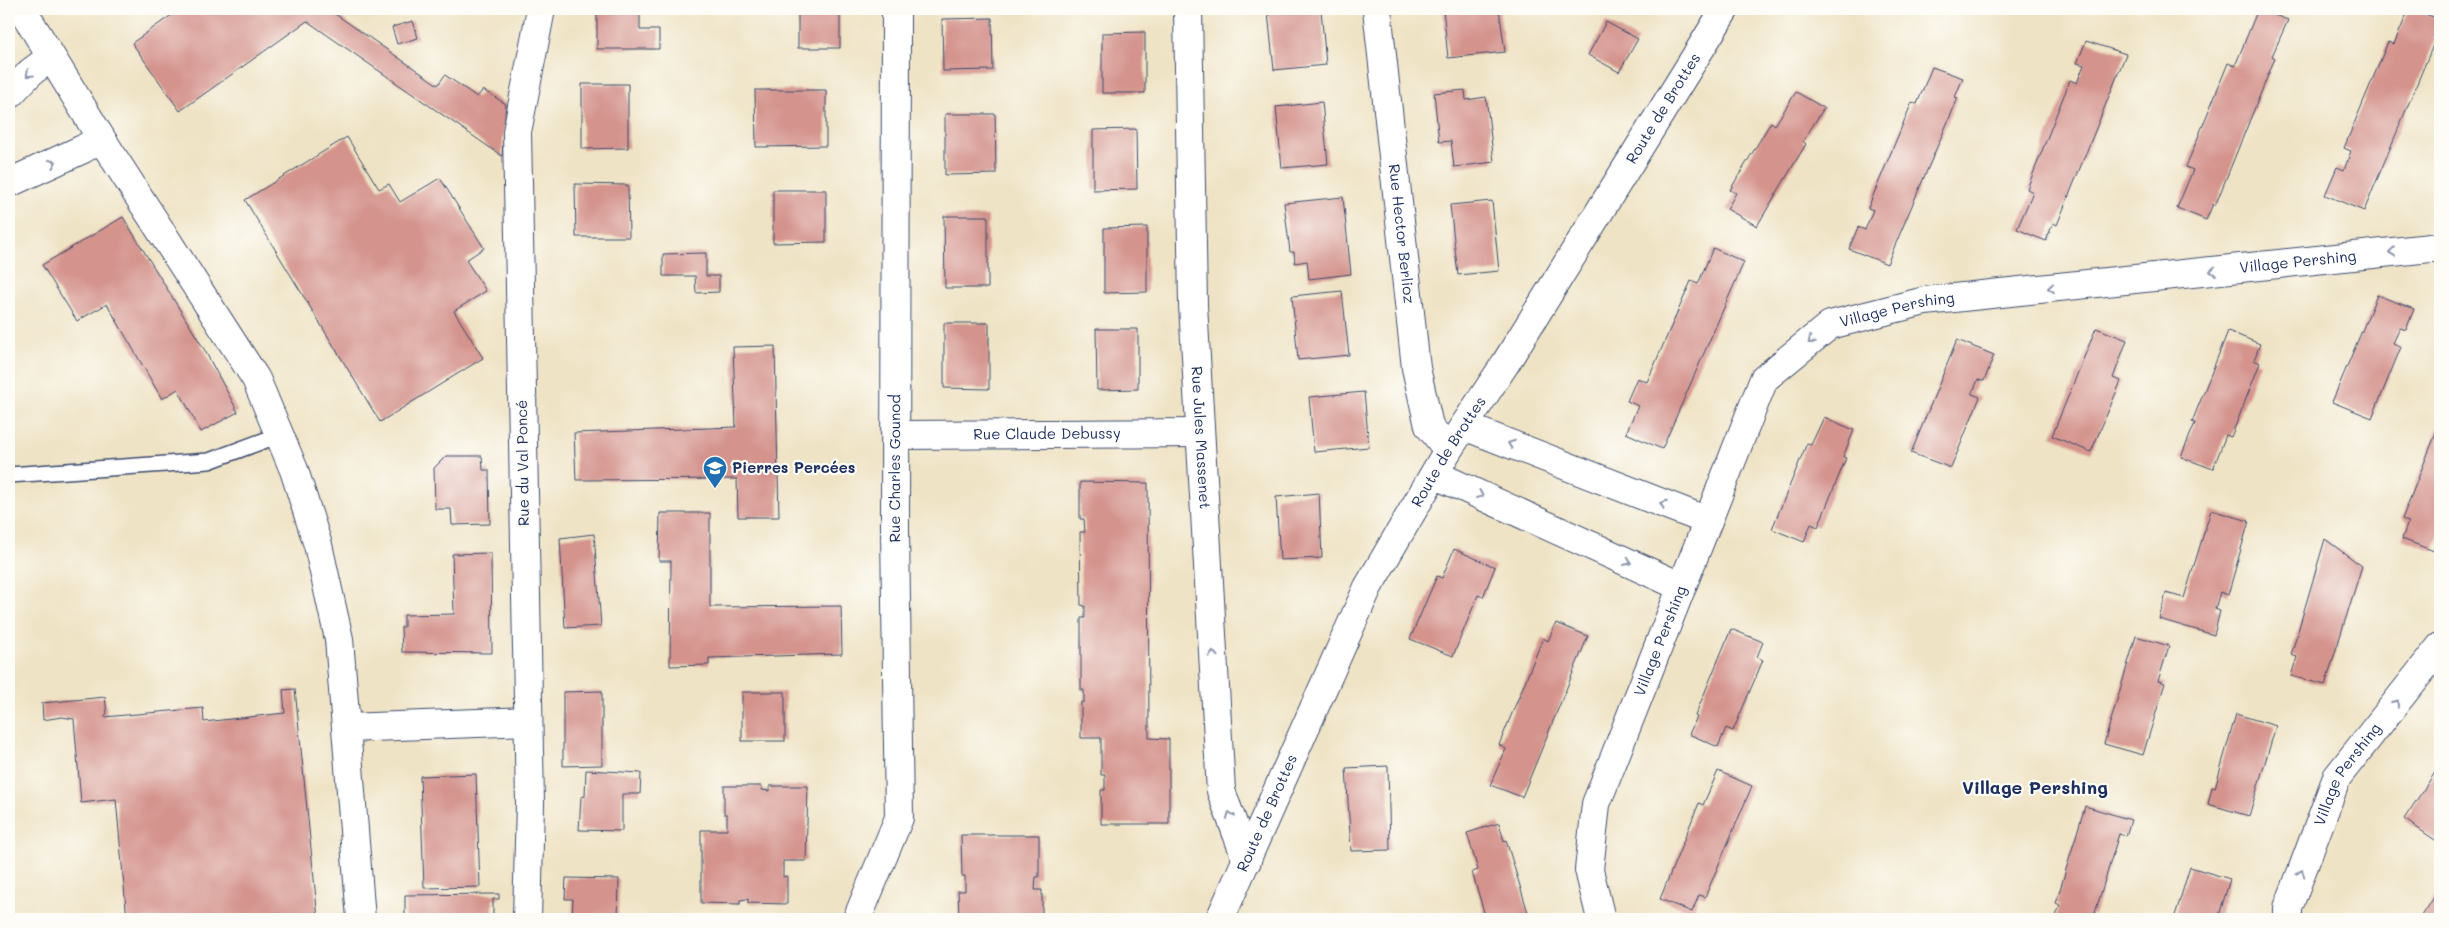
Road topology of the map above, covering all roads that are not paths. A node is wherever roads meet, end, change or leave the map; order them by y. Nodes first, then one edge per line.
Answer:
1 (22, 9) edge
2 (541, 9) edge
3 (896, 9) edge
4 (1188, 9) edge
5 (1377, 9) edge
6 (1725, 9) edge
7 (51, 57) junction
8 (9, 95) edge
9 (101, 138) junction
10 (9, 183) edge
11 (2440, 247) edge
12 (1464, 426) junction
13 (1200, 433) junction
14 (280, 434) junction
15 (896, 436) junction
16 (1448, 450) junction
17 (9, 474) edge
18 (1436, 475) junction
19 (1708, 521) junction
20 (1682, 587) junction
21 (2440, 647) edge
22 (528, 721) junction
23 (346, 728) junction
24 (1247, 860) junction
25 (361, 919) edge
26 (527, 919) edge
27 (857, 919) edge
28 (1220, 919) edge
29 (1601, 919) edge
30 (2288, 919) edge

1 - 7 street
2 - 22 street, Rue du Val Poncé
3 - 15 street, Rue Charles Gounod
4 - 13 street, Rue Jules Massenet
5 - 16 street, Rue Hector Berlioz
6 - 12 street, Route de Brottes
7 -> 8 street
7 - 9 street
10 -> 9 street
9 - 14 street
11 -> 19 street, Village Pershing
12 - 16 street, Route de Brottes
19 -> 12 street
13 - 15 street, Rue Claude Debussy
24 -> 13 street, Rue Jules Massenet
14 - 17 lane
14 - 23 street
15 - 27 street, Rue Charles Gounod
16 - 18 street, Route de Brottes
18 -> 20 street
18 - 24 street, Route de Brottes
19 - 20 street, Village Pershing
20 - 29 street, Village Pershing
30 -> 21 street, Village Pershing
22 - 23 street
22 - 26 street, Rue du Val Poncé
23 - 25 street
24 - 28 street, Route de Brottes

